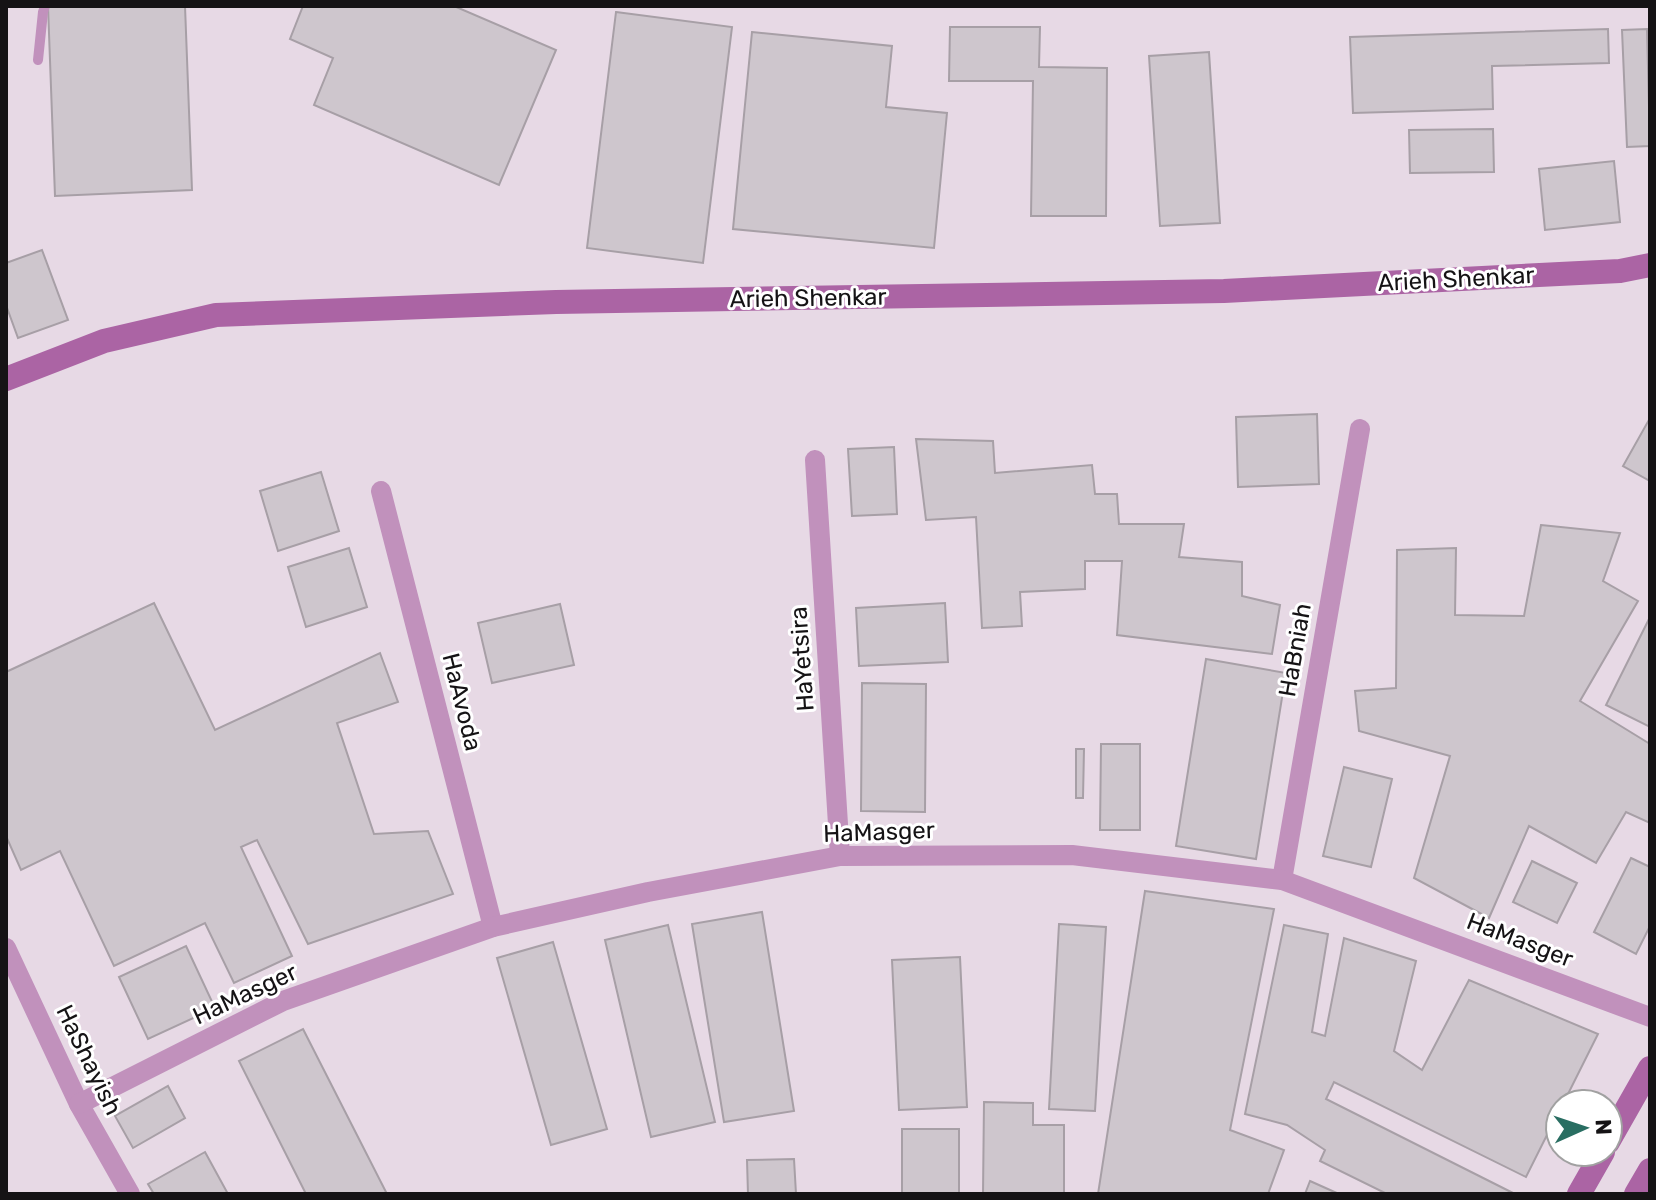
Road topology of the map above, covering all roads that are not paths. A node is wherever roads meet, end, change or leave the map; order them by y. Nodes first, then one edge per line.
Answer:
1 (45, 6) edge
2 (38, 60) dead end
3 (1650, 265) edge
4 (1620, 271) junction
5 (1650, 274) edge
6 (6, 379) edge
7 (1360, 429) dead end
8 (815, 460) dead end
9 (381, 491) dead end
10 (840, 856) junction
11 (1282, 880) junction
12 (493, 927) junction
13 (6, 948) edge
14 (1650, 1017) edge
15 (1650, 1068) edge
16 (79, 1104) junction
17 (1624, 1114) edge
18 (1594, 1168) edge
19 (1650, 1170) edge
20 (130, 1194) edge
21 (1579, 1194) edge
22 (1636, 1194) edge

1 - 2 lane
3 - 4 street, Arieh Shenkar
4 - 5 street, Arieh Shenkar
4 - 6 street, Arieh Shenkar
7 - 11 street, HaBniah
8 - 10 street, HaYetsira
9 - 12 street, HaAvoda
10 - 11 street, HaMasger
10 - 12 street, HaMasger
11 - 14 street, HaMasger
12 - 16 street, HaMasger
13 - 16 street, HaShayish
15 - 17 street
16 - 20 street, HaShayish
18 - 21 street
19 - 22 street

